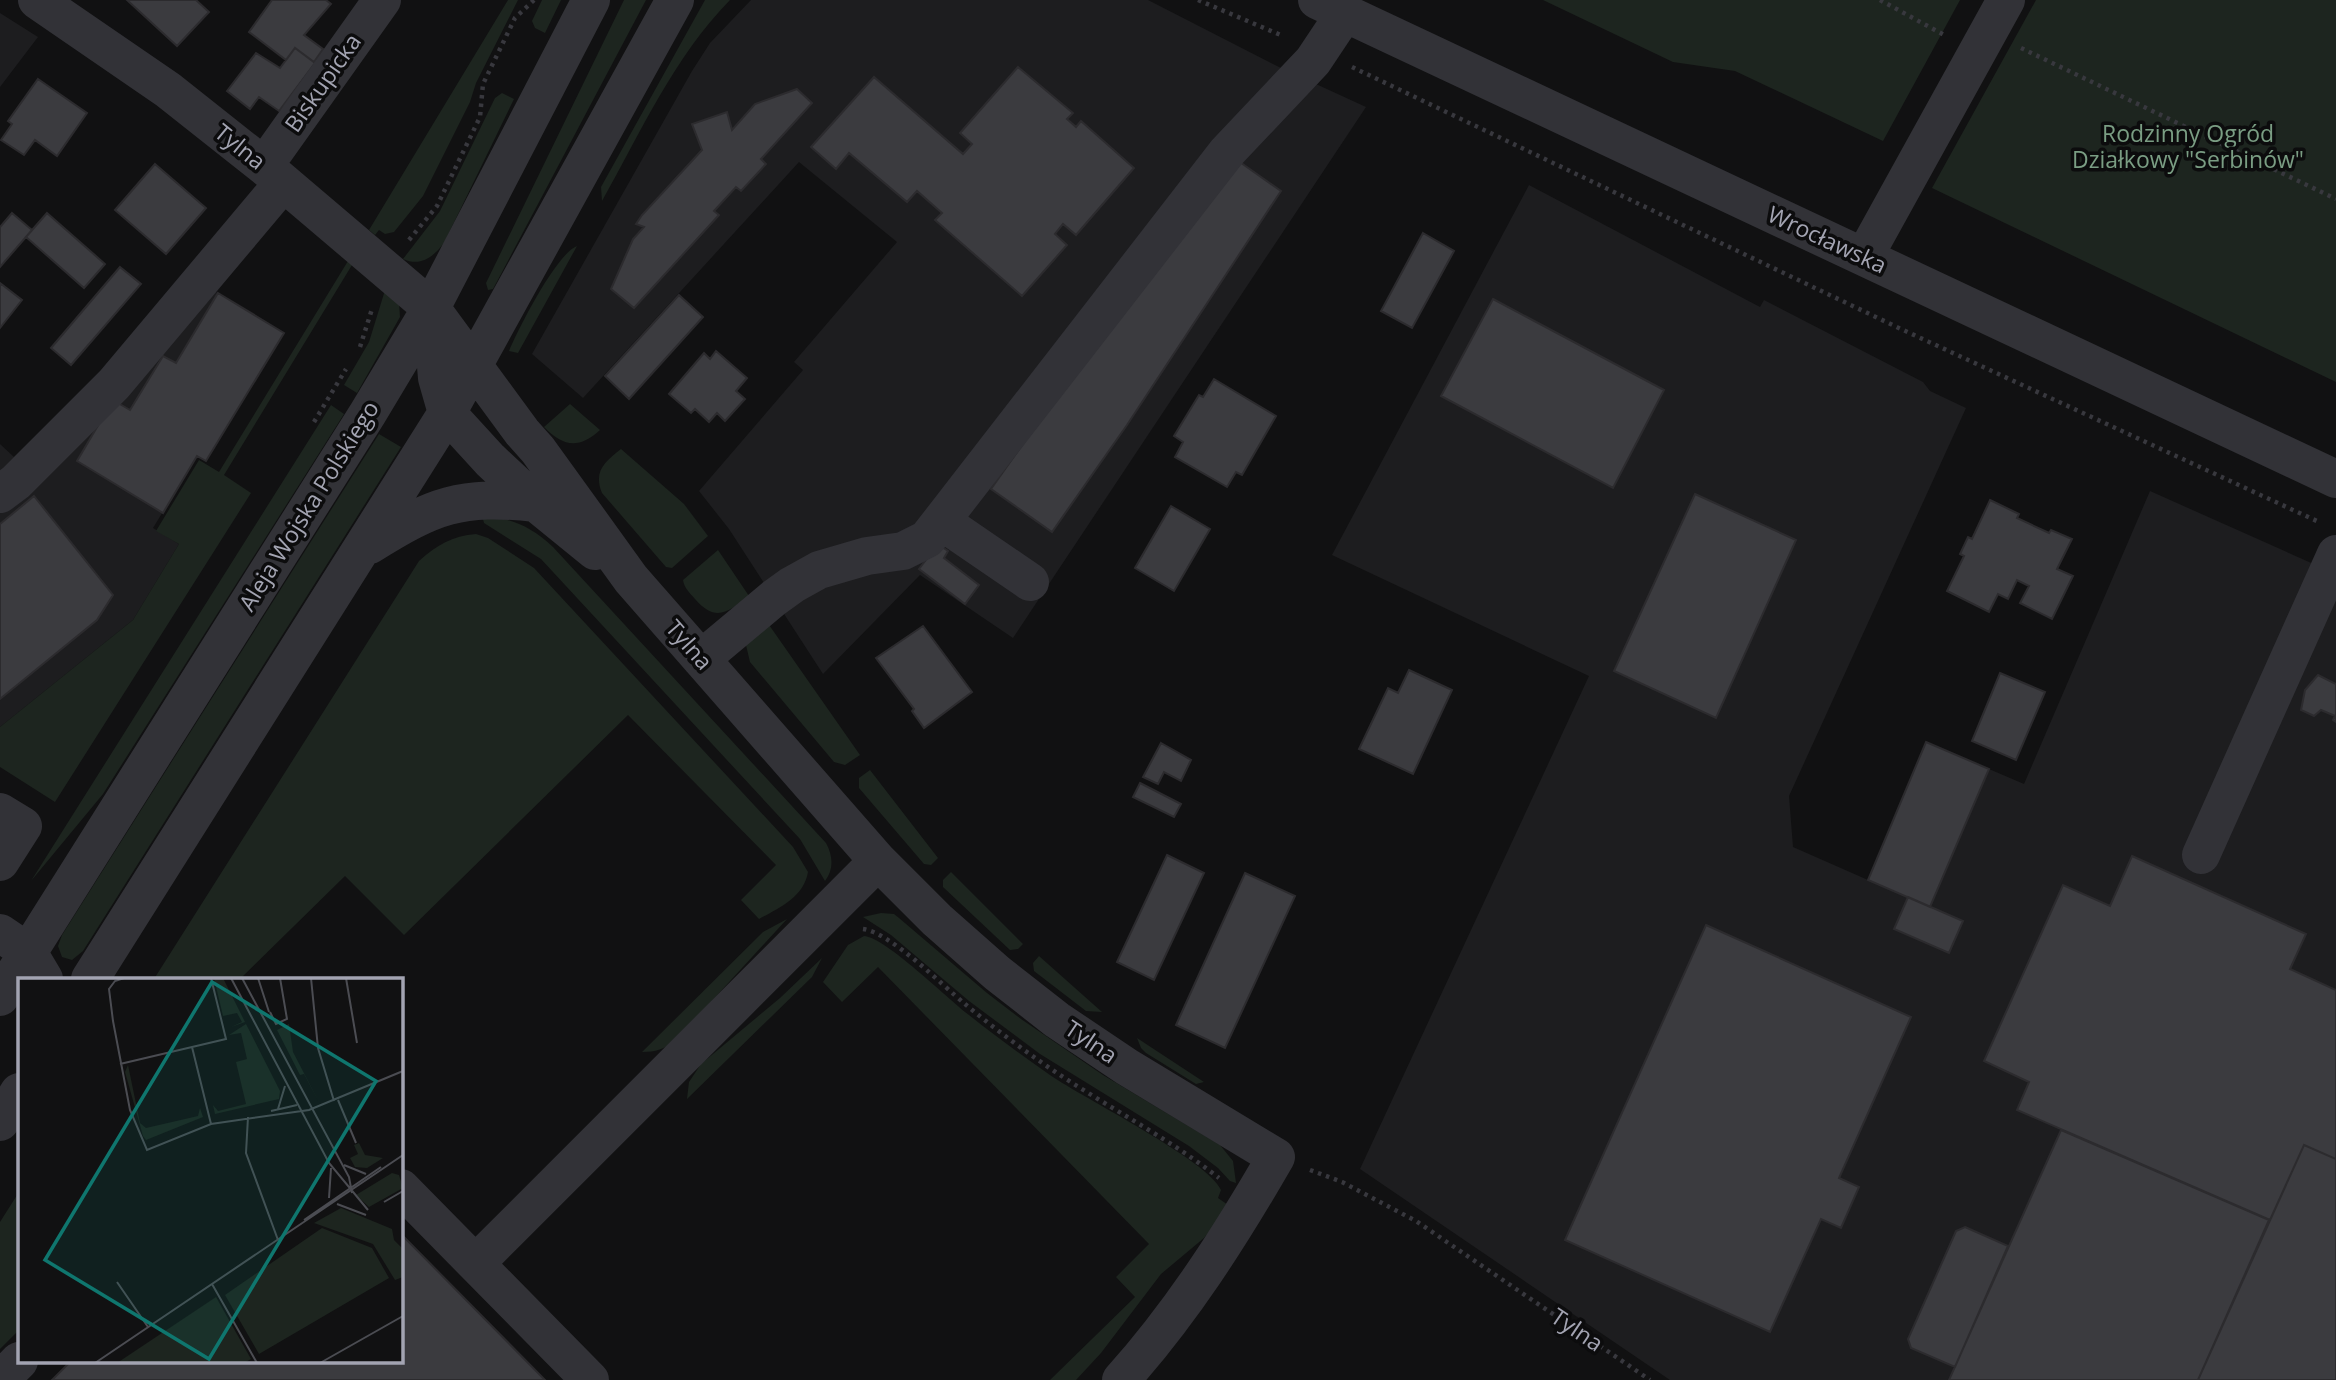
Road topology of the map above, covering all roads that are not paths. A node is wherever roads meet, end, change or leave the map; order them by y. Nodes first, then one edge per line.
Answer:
1 (37, 0) edge
2 (382, 0) edge
3 (591, 0) edge
4 (675, 0) edge
5 (1331, 7) edge
6 (1991, 28) edge
7 (274, 174) junction
8 (1864, 257) junction
9 (431, 308) junction
10 (474, 366) junction
11 (447, 413) junction
12 (2336, 479) edge
13 (0, 494) edge
14 (536, 503) junction
15 (941, 522) junction
16 (2330, 539) edge
17 (362, 550) junction
18 (631, 579) junction
19 (1030, 582) dead end
20 (701, 659) junction
21 (0, 812) edge
22 (2201, 855) dead end
23 (878, 861) junction
24 (0, 862) edge
25 (24, 955) edge
26 (91, 978) edge
27 (0, 997) edge
28 (18, 1094) edge
29 (0, 1122) edge
30 (402, 1189) edge
31 (475, 1263) junction
32 (18, 1362) edge
33 (0, 1380) edge
34 (590, 1380) edge
35 (1121, 1380) edge

1 - 7 street, Tylna
2 - 7 street, Biskupicka
3 - 9 street, Aleja Wojska Polskiego
4 - 10 street
5 - 8 street, Wrocławska
5 - 15 street
6 - 8 street
7 - 9 street, Tylna
7 - 13 street, Biskupicka
8 - 12 street, Wrocławska
9 - 10 street, Tylna
9 - 11 street, Tylna
9 - 25 street, Aleja Wojska Polskiego
10 - 11 street
10 - 18 street, Tylna
11 - 14 street, Tylna
11 - 17 street
14 - 17 street
14 - 18 street, Tylna
15 - 19 street
15 - 20 street
16 - 22 street
17 - 26 street
18 - 20 street, Tylna
20 - 23 street, Tylna
21 - 24 street
23 - 31 street
23 - 35 street, Tylna
25 - 27 street, Aleja Wojska Polskiego
28 - 29 street
30 - 31 street
31 - 34 street
32 - 33 street

